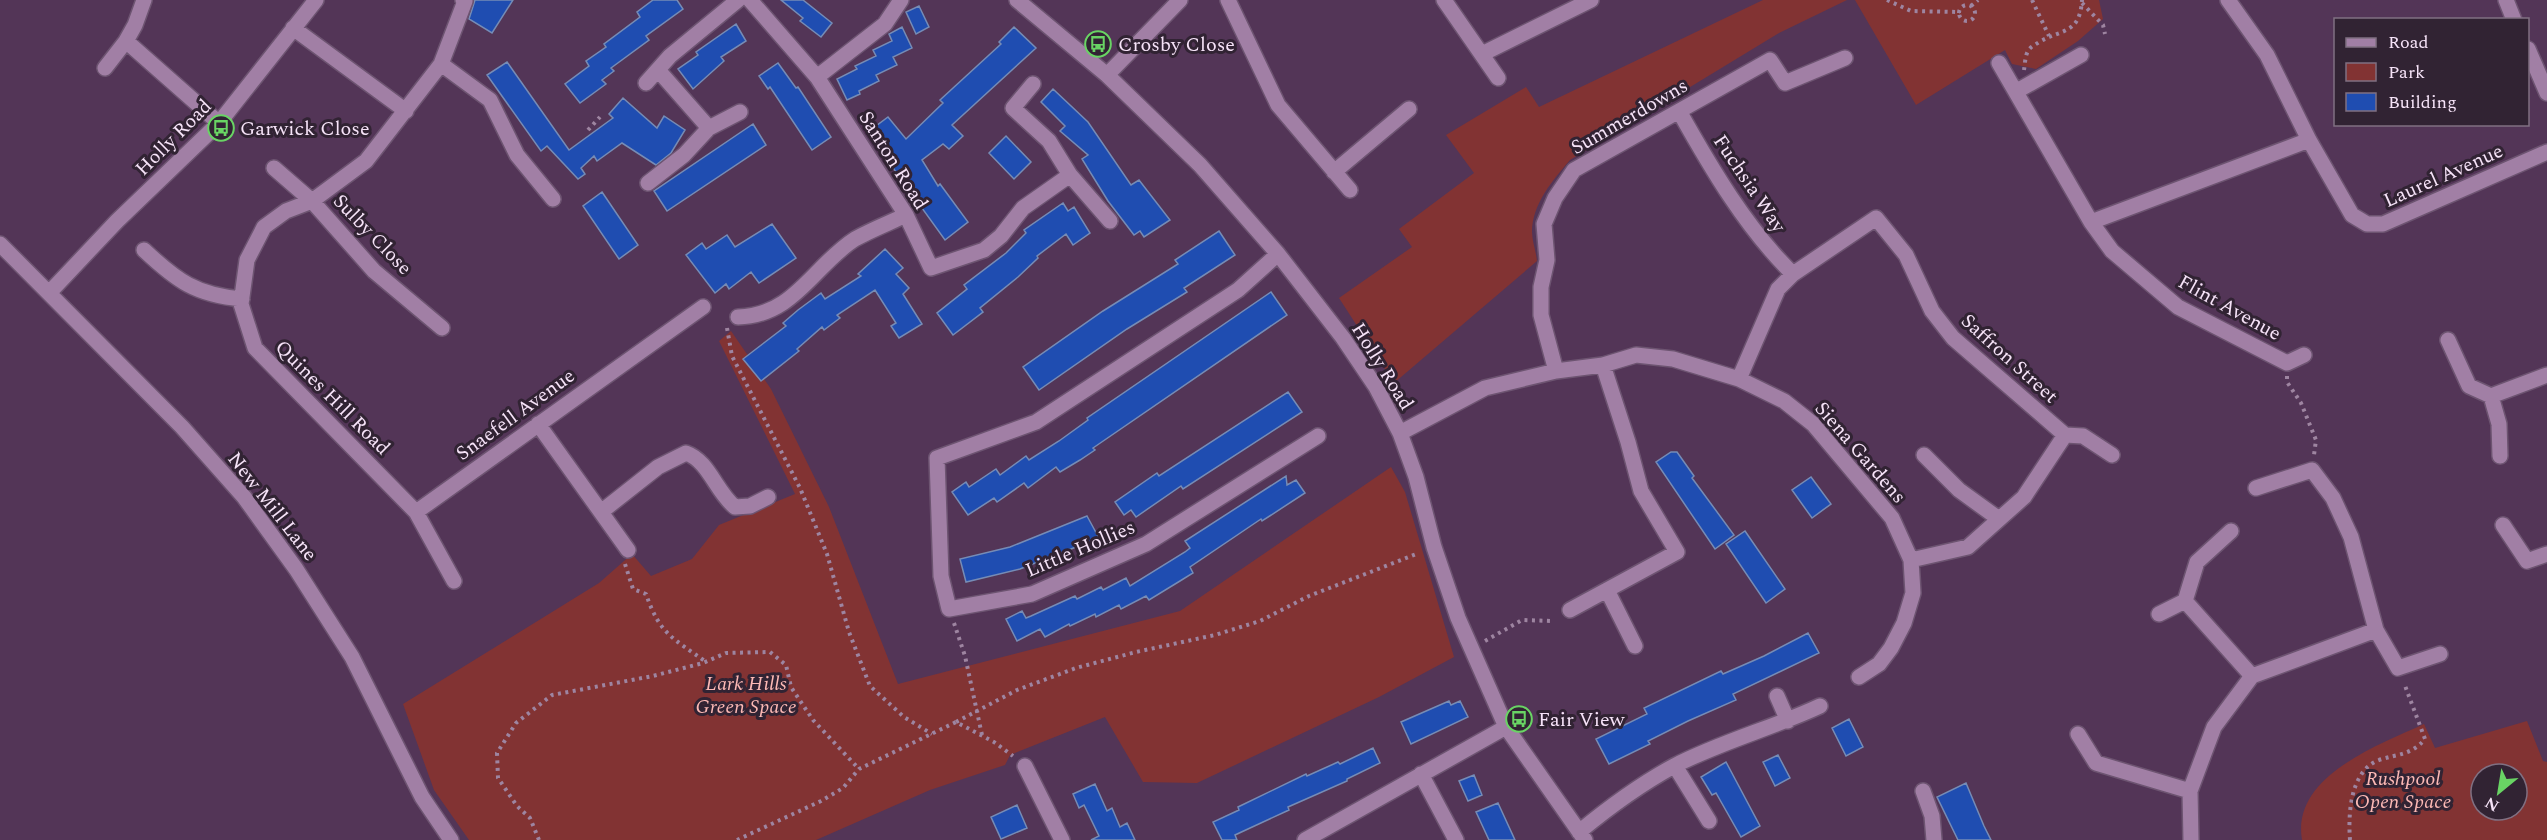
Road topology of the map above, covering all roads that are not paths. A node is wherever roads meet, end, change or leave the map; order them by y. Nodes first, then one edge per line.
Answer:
1 (144, 0) edge
2 (316, 0) edge
3 (463, 0) edge
4 (738, 0) edge
5 (750, 0) edge
6 (901, 0) edge
7 (1017, 0) edge
8 (1180, 0) edge
9 (1228, 0) edge
10 (1444, 0) edge
11 (1591, 0) edge
12 (2228, 0) edge
13 (2506, 0) edge
14 (2513, 18) edge
15 (293, 28) junction
16 (126, 41) junction
17 (2529, 51) edge
18 (1482, 54) junction
19 (2081, 55) dead end
20 (1845, 58) dead end
21 (1999, 63) dead end
22 (441, 64) junction
23 (105, 68) dead end
24 (658, 70) junction
25 (1107, 75) junction
26 (817, 77) junction
27 (1498, 78) dead end
28 (646, 83) dead end
29 (1033, 84) dead end
30 (2019, 89) junction
31 (2547, 93) edge
32 (1409, 109) dead end
33 (406, 111) junction
34 (1679, 111) junction
35 (740, 112) dead end
36 (219, 123) junction
37 (709, 128) junction
38 (2309, 140) junction
39 (2547, 152) edge
40 (274, 168) dead end
41 (1334, 172) junction
42 (1070, 175) junction
43 (648, 183) dead end
44 (1350, 190) dead end
45 (553, 200) dead end
46 (312, 201) junction
47 (906, 215) junction
48 (1110, 221) dead end
49 (2091, 222) junction
50 (0, 244) edge
51 (144, 250) dead end
52 (1278, 254) junction
53 (1793, 274) junction
54 (49, 293) junction
55 (242, 299) junction
56 (703, 307) dead end
57 (738, 317) road end
58 (442, 328) dead end
59 (2448, 340) dead end
60 (2304, 355) dead end
61 (1603, 365) junction
62 (1556, 371) junction
63 (2547, 375) edge
64 (1739, 379) junction
65 (2491, 396) junction
66 (538, 424) junction
67 (1400, 433) junction
68 (2065, 435) junction
69 (1318, 436) dead end
70 (1924, 455) dead end
71 (2112, 455) dead end
72 (2500, 456) dead end
73 (2256, 488) dead end
74 (768, 497) dead end
75 (416, 512) junction
76 (601, 512) junction
77 (1999, 519) junction
78 (2503, 525) dead end
79 (2231, 531) dead end
80 (628, 550) road end
81 (2547, 554) edge
82 (1911, 560) junction
83 (454, 581) dead end
84 (1607, 590) junction
85 (2185, 601) junction
86 (1570, 610) dead end
87 (2159, 614) dead end
88 (2379, 636) junction
89 (1635, 646) dead end
90 (2440, 654) dead end
91 (2252, 676) junction
92 (1859, 677) dead end
93 (1777, 696) dead end
94 (1820, 706) dead end
95 (1788, 721) junction
96 (1506, 727) junction
97 (2078, 734) dead end
98 (1025, 766) road end
99 (1675, 766) junction
100 (1421, 774) junction
101 (1923, 791) dead end
102 (2190, 791) junction
103 (1709, 821) dead end
104 (1582, 836) edge
105 (450, 840) edge
106 (1062, 840) edge
107 (1305, 840) edge
108 (1456, 840) edge
109 (1934, 840) edge
110 (2191, 840) edge

1 - 16 street
2 - 15 street, Holly Road
3 - 22 street, Quines Hill Road
4 - 24 street
5 - 26 street, Santon Road
6 - 26 street
7 - 25 street, Holly Road
8 - 25 street
9 - 41 street
10 - 18 street
11 - 18 street
12 - 38 street, Laurel Avenue
13 - 14 street
15 - 33 street
15 - 36 street, Holly Road
16 - 23 street
16 - 36 street
17 - 31 street
18 - 27 street
19 - 30 street
20 - 34 street, Summerdowns
21 - 30 street, Flint Avenue
22 - 33 street, Quines Hill Road
22 - 45 street
24 - 28 street
24 - 37 street
25 - 52 street, Holly Road
26 - 47 street, Santon Road
29 - 42 street
30 - 49 street, Flint Avenue
32 - 41 street
33 - 46 street, Quines Hill Road
34 - 53 street, Fuchsia Way
34 - 62 street, Summerdowns
35 - 37 street
36 - 54 street, Holly Road
37 - 43 street
38 - 39 street, Laurel Avenue
38 - 49 street
40 - 46 street, Sulby Close
41 - 44 street
42 - 47 street, Santon Road
42 - 48 street
46 - 55 street, Quines Hill Road
46 - 58 street, Sulby Close
47 - 57 street
49 - 60 street, Flint Avenue
50 - 54 street, New Mill Lane
51 - 55 street
52 - 67 street, Holly Road
52 - 69 street, Little Hollies
53 - 64 street
53 - 68 street, Saffron Street
54 - 105 street, New Mill Lane
55 - 75 street, Quines Hill Road
56 - 66 street, Snaefell Avenue
59 - 65 street
61 - 62 street, Siena Gardens
61 - 64 street, Siena Gardens
61 - 84 street
62 - 67 street, Siena Gardens
63 - 65 street
64 - 82 street, Siena Gardens
65 - 72 street
66 - 75 street, Snaefell Avenue
66 - 76 street
67 - 96 street, Holly Road
68 - 71 street, Saffron Street
68 - 77 street
70 - 77 street
73 - 88 street
74 - 76 street
75 - 83 street, Quines Hill Road
76 - 80 street
77 - 82 street
78 - 81 street
79 - 85 street
82 - 92 street, Siena Gardens
84 - 86 street
84 - 89 street
85 - 87 street
85 - 91 street
88 - 90 street
88 - 91 street
91 - 102 street
93 - 95 street
94 - 95 street
95 - 99 street
96 - 100 street
96 - 104 street, Holly Road
97 - 102 street
98 - 106 street
99 - 103 street
99 - 104 street
100 - 107 street
100 - 108 street
101 - 109 street
102 - 110 street

